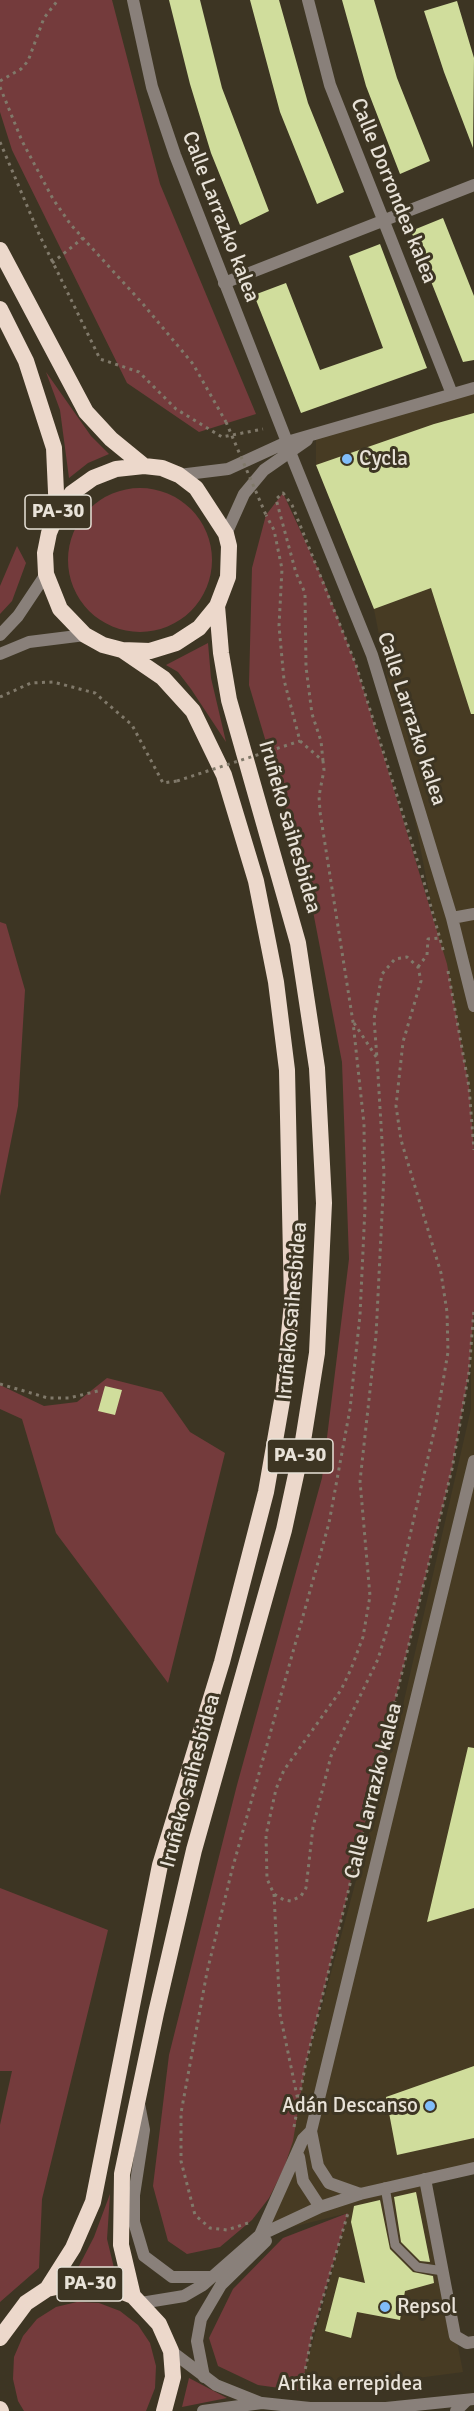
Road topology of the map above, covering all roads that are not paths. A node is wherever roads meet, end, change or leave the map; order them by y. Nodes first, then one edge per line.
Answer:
1 (133, 0) edge
2 (308, 0) edge
3 (474, 184) edge
4 (383, 220) junction
5 (0, 250) edge
6 (224, 283) junction
7 (0, 309) edge
8 (474, 388) edge
9 (452, 394) junction
10 (288, 447) junction
11 (144, 466) junction
12 (179, 475) junction
13 (57, 514) junction
14 (226, 534) junction
15 (46, 574) junction
16 (217, 606) junction
17 (0, 635) edge
18 (86, 635) junction
19 (122, 650) junction
20 (0, 654) edge
21 (474, 914) edge
22 (452, 918) junction
23 (474, 1006) edge
24 (474, 1461) edge
25 (472, 1482) edge
26 (138, 2097) junction
27 (311, 2131) junction
28 (298, 2155) junction
29 (474, 2168) edge
30 (425, 2179) junction
31 (385, 2187) junction
32 (360, 2194) junction
33 (320, 2207) junction
34 (295, 2218) junction
35 (260, 2235) junction
36 (443, 2271) junction
37 (212, 2277) junction
38 (47, 2289) junction
39 (137, 2299) junction
40 (0, 2338) edge
41 (474, 2342) edge
42 (171, 2351) junction
43 (204, 2377) junction
44 (470, 2400) edge
45 (262, 2403) junction
46 (388, 2410) edge
47 (164, 2411) edge
48 (203, 2411) edge
49 (456, 2411) edge

1 - 6 street, Calle Larrazko kalea
2 - 4 street, Calle Dorrondea kalea
3 - 4 street
4 - 6 street
4 - 9 street, Calle Dorrondea kalea
5 - 11 highway, PA-30
6 - 10 street, Calle Larrazko kalea
7 - 13 highway, PA-30
8 - 9 street
9 - 10 street
10 - 12 street
10 - 14 street
10 - 22 street, Calle Larrazko kalea
11 - 12 highway, PA-30
11 - 13 highway, PA-30
12 - 14 highway, PA-30
13 - 15 highway, PA-30
14 - 16 highway, PA-30
15 - 17 street
15 - 18 highway, PA-30
16 - 19 highway, PA-30
16 - 26 highway, Iruñeko saihesbidea / PA-30
18 - 19 highway, PA-30
18 - 20 street
19 - 38 highway, Iruñeko saihesbidea / PA-30
21 - 22 street
22 - 23 street, Calle Larrazko kalea
24 - 25 street, Calle Larrazko kalea
25 - 27 street, Calle Larrazko kalea
26 - 37 street
26 - 39 highway, Iruñeko saihesbidea / PA-30
27 - 28 street, Calle Larrazko kalea
27 - 32 street, Calle Larrazko kalea
28 - 33 street
28 - 35 street, Calle Larrazko kalea
29 - 30 street
30 - 31 street
30 - 36 street
31 - 32 street
31 - 36 lane
32 - 33 street
33 - 34 street
34 - 35 street
34 - 43 street
35 - 37 street
36 - 41 street
37 - 39 street
38 - 39 highway, PA-30
38 - 40 highway, PA-30
39 - 42 highway, PA-30
42 - 43 street, Artika errepidea
42 - 47 highway, PA-30
43 - 45 street, Artika errepidea
44 - 46 street, Artika errepidea
44 - 49 street
45 - 46 street, Artika errepidea
45 - 48 street, Artika errepidea

